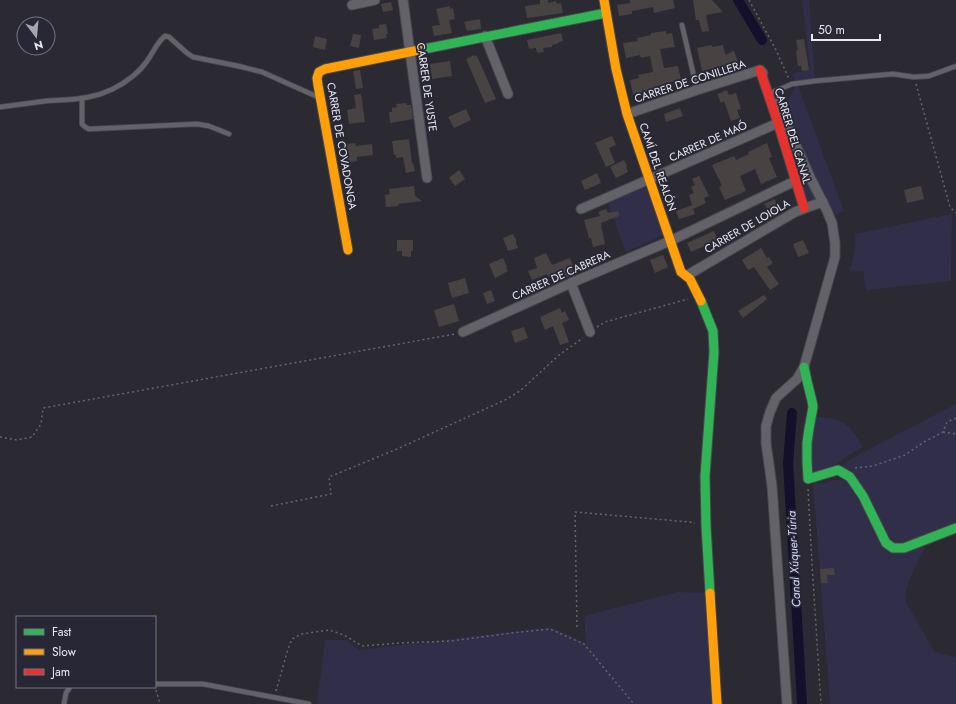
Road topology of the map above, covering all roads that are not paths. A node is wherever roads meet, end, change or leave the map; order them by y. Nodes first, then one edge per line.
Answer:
1 (374, 0) edge
2 (403, 0) edge
3 (604, 0) edge
4 (352, 5) dead end
5 (606, 13) junction
6 (682, 25) dead end
7 (485, 36) junction
8 (410, 51) junction
9 (956, 66) edge
10 (760, 70) junction
11 (697, 90) junction
12 (773, 92) junction
13 (508, 94) dead end
14 (82, 98) junction
15 (320, 98) junction
16 (0, 107) edge
17 (627, 114) junction
18 (778, 123) junction
19 (229, 134) dead end
20 (427, 178) dead end
21 (650, 179) junction
22 (795, 181) junction
23 (823, 202) junction
24 (804, 208) junction
25 (581, 209) dead end
26 (670, 241) junction
27 (348, 250) dead end
28 (686, 276) junction
29 (571, 283) junction
30 (463, 332) road end
31 (590, 332) road end
32 (804, 367) junction
33 (956, 528) edge
34 (156, 685) edge
35 (69, 688) edge
36 (64, 704) edge
37 (309, 704) edge
38 (717, 704) edge
39 (787, 704) edge

1 - 4 street
2 - 8 street, CARRER DE YUSTE
3 - 5 street, CAMÍ DEL REALÓN
5 - 7 street, CARRER DE COVADONGA
5 - 17 street, CAMÍ DEL REALÓN
6 - 11 lane
7 - 8 street, CARRER DE COVADONGA
7 - 13 street
8 - 15 street, CARRER DE COVADONGA
8 - 20 street, CARRER DE YUSTE
9 - 12 lane
10 - 11 street, CARRER DE CONILLERA
10 - 12 street
10 - 18 street, CARRER DEL CANAL
11 - 17 street, CARRER DE CONILLERA
12 - 23 street
14 - 15 lane
14 - 16 lane
14 - 19 lane
15 - 27 street, CARRER DE COVADONGA
17 - 21 street, CAMÍ DEL REALÓN
18 - 21 street, CARRER DE MAÓ
18 - 22 street, CARRER DEL CANAL
21 - 25 street, CARRER DE MAÓ
21 - 26 street, CAMÍ DEL REALÓN
22 - 24 street, CARRER DEL CANAL
22 - 26 street, CARRER DE CABRERA
23 - 24 street, CARRER DE LOIOLA
23 - 32 street
24 - 28 street, CARRER DE LOIOLA
26 - 28 street, CAMÍ DEL REALÓN
26 - 29 street, CARRER DE CABRERA
28 - 38 street, CAMÍ DEL REALÓN
29 - 30 street, CARRER DE CABRERA
29 - 31 street
32 - 33 street
32 - 39 street
34 - 37 lane
35 - 36 lane

